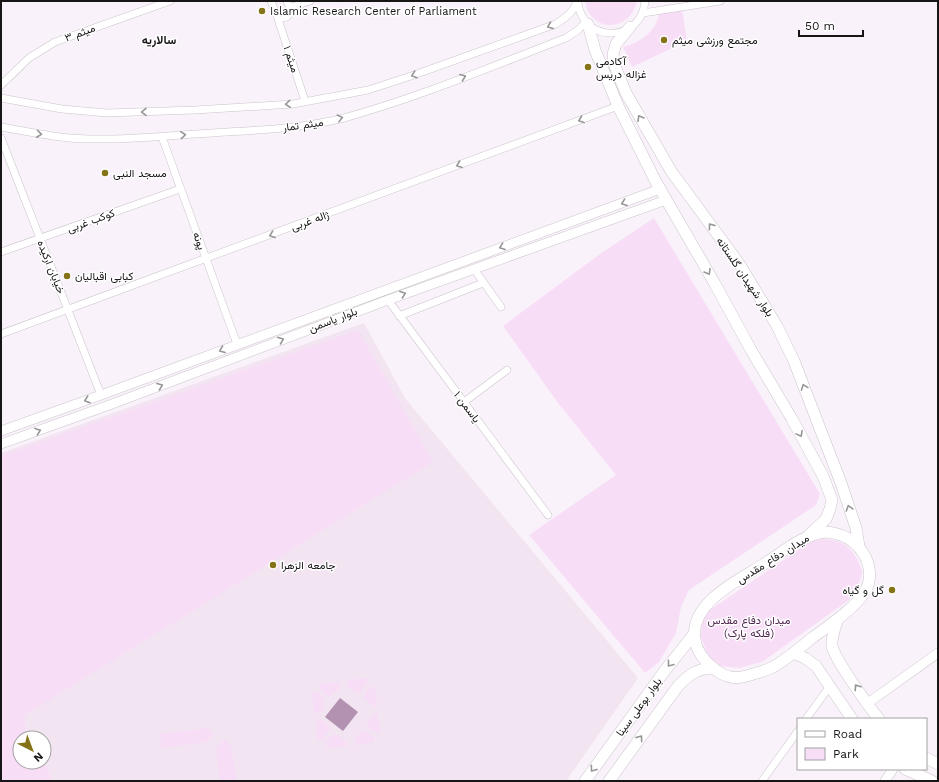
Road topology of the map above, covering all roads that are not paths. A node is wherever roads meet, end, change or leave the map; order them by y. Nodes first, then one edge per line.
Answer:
1 (170, 1) edge
2 (271, 1) edge
3 (310, 1) edge
4 (577, 1) edge
5 (645, 1) edge
6 (720, 1) edge
7 (288, 5) edge
8 (643, 13) junction
9 (277, 16) junction
10 (587, 23) junction
11 (630, 28) junction
12 (1, 85) edge
13 (1, 98) edge
14 (305, 101) junction
15 (618, 106) junction
16 (1, 129) edge
17 (162, 137) junction
18 (1, 138) edge
19 (180, 189) junction
20 (660, 189) junction
21 (641, 196) junction
22 (666, 200) junction
23 (646, 208) junction
24 (40, 239) junction
25 (1, 252) edge
26 (205, 260) junction
27 (474, 269) junction
28 (483, 283) junction
29 (384, 290) junction
30 (388, 300) junction
31 (501, 307) dead end
32 (68, 310) junction
33 (399, 316) junction
34 (1, 334) edge
35 (237, 344) junction
36 (507, 370) dead end
37 (101, 395) junction
38 (464, 402) junction
39 (1, 431) edge
40 (1, 444) edge
41 (548, 515) dead end
42 (808, 536) junction
43 (859, 546) junction
44 (838, 619) junction
45 (694, 634) junction
46 (794, 653) junction
47 (938, 653) edge
48 (713, 668) junction
49 (830, 686) junction
50 (868, 703) junction
51 (807, 718) edge
52 (851, 718) edge
53 (878, 718) edge
54 (797, 732) edge
55 (927, 758) edge
56 (938, 764) edge
57 (893, 770) edge
58 (907, 770) edge
59 (585, 781) edge
60 (609, 781) edge
61 (762, 781) edge
62 (885, 781) edge
63 (932, 781) edge

1 - 12 street, میثم ۳
2 - 9 street, میثم ۱
3 - 7 street
4 - 10 street
4 -> 14 street, میثم تمار
5 - 8 street
6 - 8 street
7 - 9 street
8 - 11 street
9 - 14 street, میثم ۱
10 - 11 street
10 - 15 main road
17 -> 10 street, میثم تمار
43 -> 11 main road, بلوار شهیدان گلستانه
14 -> 13 street, میثم تمار
15 - 20 main road
15 -> 26 street, ژاله غربی
16 -> 17 street, میثم تمار
17 - 19 street, پونه
18 - 24 street, خیابان ارکیده
19 - 24 street, کوکب غربی
19 - 26 street, پونه
20 - 21 street, بلوار یاسمن
20 - 22 main road
21 - 23 street
21 -> 29 street, بلوار یاسمن
22 - 23 street, بلوار یاسمن
22 -> 42 main road
23 - 27 street, بلوار یاسمن
24 - 25 street, کوکب غربی
24 - 32 street, خیابان ارکیده
26 - 32 street, ژاله غربی
26 - 35 street, پونه
27 - 28 street
30 -> 27 street, بلوار یاسمن
28 - 31 street
28 - 33 street
29 - 30 street
29 - 35 street, بلوار یاسمن
30 - 33 street, یاسمن ۱
40 -> 30 street, بلوار یاسمن
32 - 34 street, ژاله غربی
32 - 37 street, خیابان ارکیده
33 - 38 street, یاسمن ۱
35 -> 37 street, بلوار یاسمن
36 - 38 street
37 -> 39 street, بلوار یاسمن
38 - 41 street, یاسمن ۱
42 - 43 main road, میدان دفاع مقدس
42 - 45 main road, میدان دفاع مقدس
43 - 44 main road
44 - 46 main road
50 -> 44 main road
45 - 48 main road
45 -> 59 main road, بلوار بوعلی سینا
46 - 48 main road
46 - 49 main road
47 - 50 street
60 -> 48 main road, بلوار بوعلی سینا
49 - 51 street
49 - 52 main road
50 - 53 main road
54 - 61 street
55 - 56 main road
57 - 62 street
58 - 63 main road

